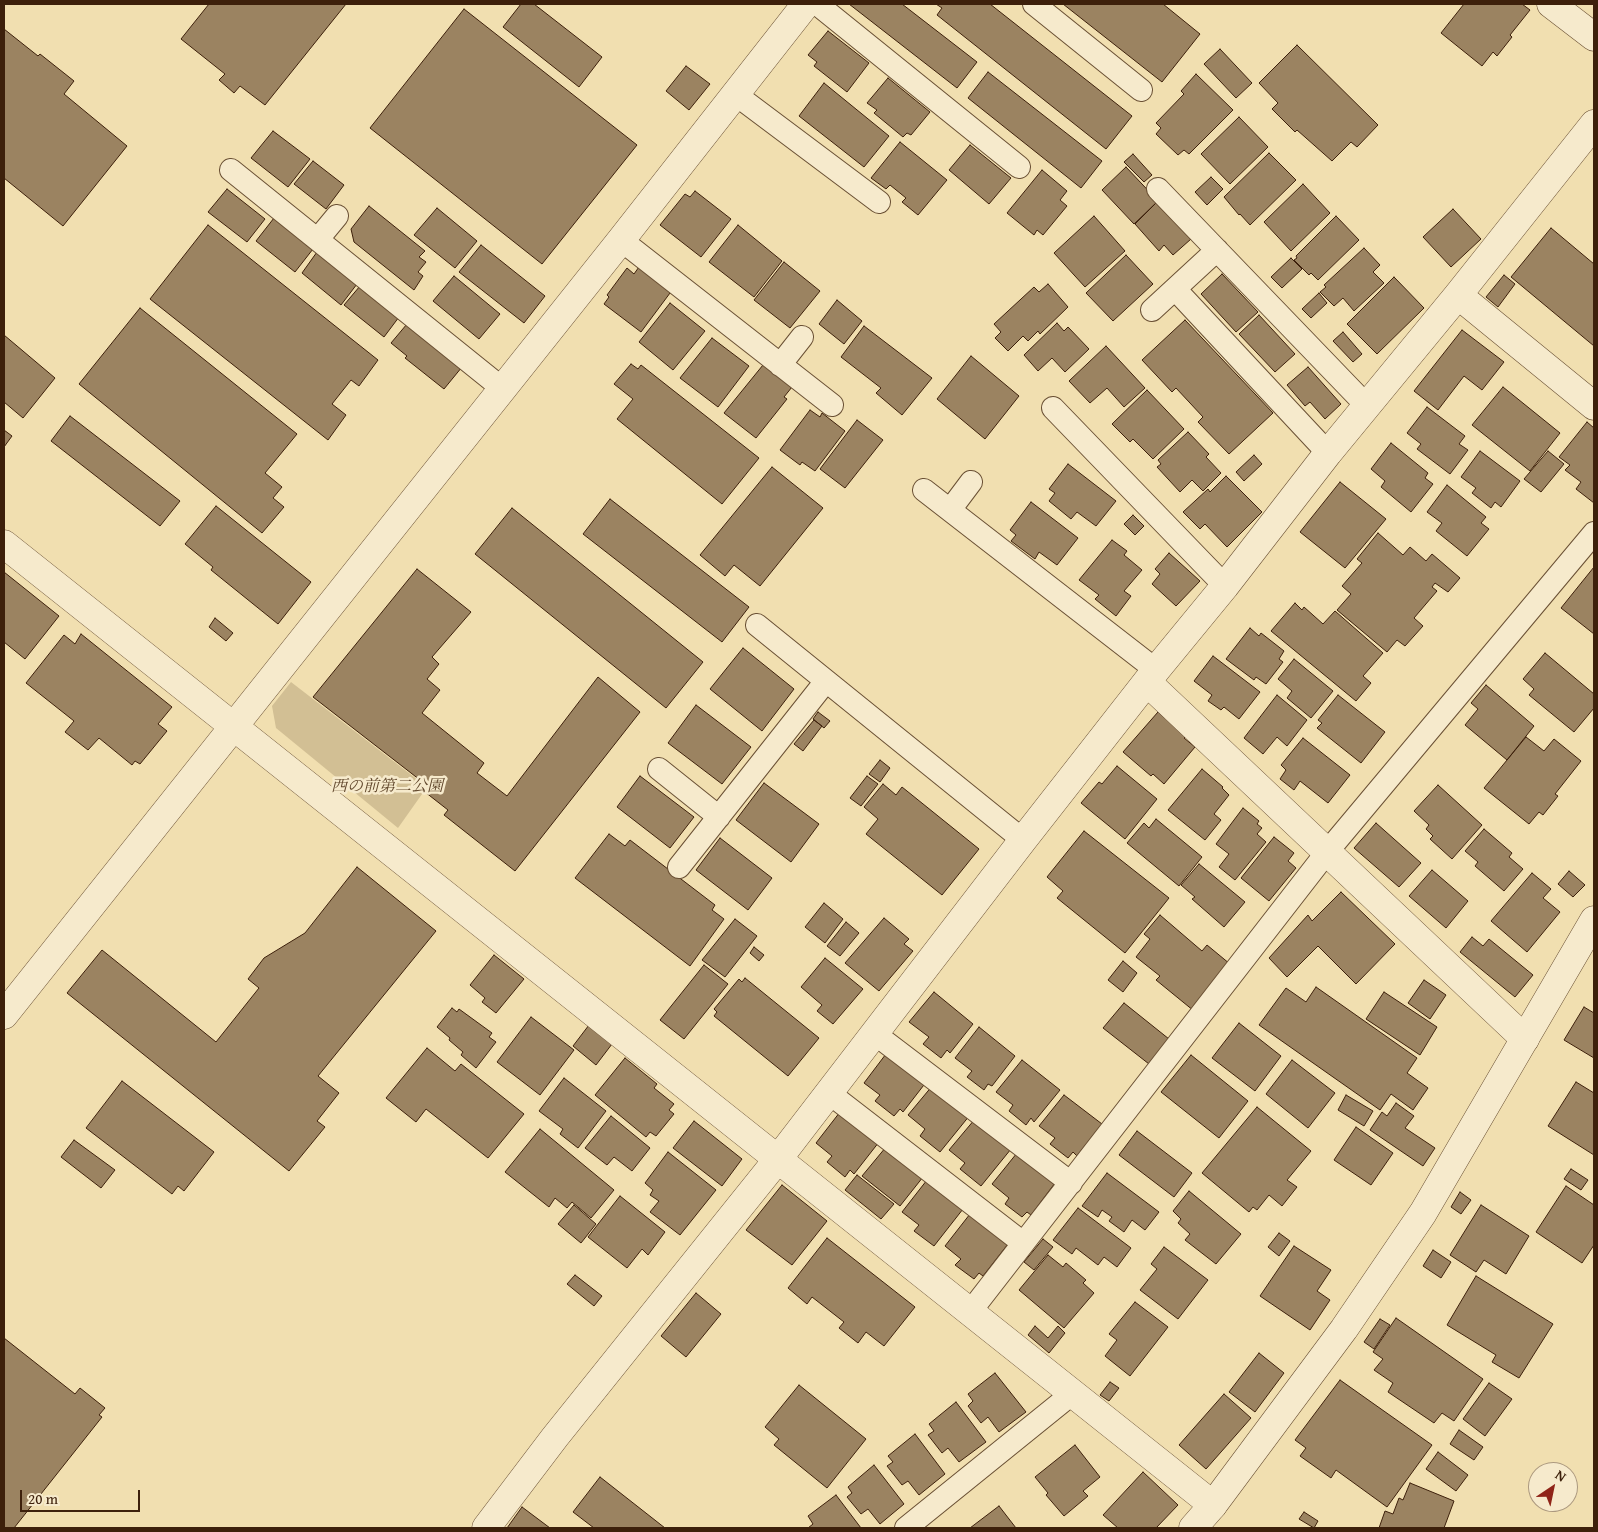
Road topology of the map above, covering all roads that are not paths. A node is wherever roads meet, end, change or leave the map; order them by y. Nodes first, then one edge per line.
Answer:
1 (806, 4) edge
2 (816, 4) edge
3 (1034, 4) edge
4 (1551, 4) edge
5 (1594, 37) edge
6 (1141, 90) dead end
7 (735, 94) junction
8 (1594, 124) edge
9 (1019, 167) dead end
10 (231, 170) dead end
11 (1158, 189) dead end
12 (879, 202) dead end
13 (337, 216) dead end
14 (318, 239) junction
15 (621, 240) junction
16 (1217, 250) junction
17 (1176, 289) junction
18 (1458, 295) junction
19 (1152, 310) dead end
20 (802, 337) dead end
21 (780, 365) junction
22 (503, 389) junction
23 (832, 405) dead end
24 (1367, 406) junction
25 (1594, 406) edge
26 (1053, 408) dead end
27 (1328, 453) junction
28 (971, 482) dead end
29 (924, 490) dead end
30 (950, 510) junction
31 (1594, 533) edge
32 (4, 544) edge
33 (1225, 586) junction
34 (757, 625) dead end
35 (1152, 676) junction
36 (826, 681) junction
37 (234, 727) junction
38 (659, 769) dead end
39 (719, 817) junction
40 (1023, 840) junction
41 (1327, 852) junction
42 (679, 868) dead end
43 (1594, 920) edge
44 (4, 1015) edge
45 (875, 1034) junction
46 (1525, 1039) junction
47 (829, 1093) junction
48 (778, 1159) junction
49 (1072, 1183) junction
50 (1023, 1243) junction
51 (970, 1312) junction
52 (1073, 1393) junction
53 (1213, 1505) junction
54 (486, 1528) edge
55 (906, 1528) edge
56 (1192, 1528) edge

1 - 7 street
2 - 9 lane
3 - 6 lane
4 - 5 street
7 - 12 lane
7 - 15 street
8 - 18 street
10 - 14 lane
11 - 16 lane
13 - 14 lane
14 - 22 lane
15 - 21 lane
15 - 22 street
16 - 17 lane
16 - 24 lane
17 - 19 lane
17 - 27 lane
18 - 24 street
18 - 25 street
20 - 21 lane
21 - 23 lane
22 - 37 street
24 - 27 street
26 - 33 lane
27 - 33 street
28 - 30 lane
29 - 30 lane
30 - 35 lane
31 - 41 lane
32 - 37 street
33 - 35 street
34 - 36 lane
35 - 40 street
35 - 41 street
36 - 39 lane
36 - 40 lane
37 - 44 street
37 - 48 street
38 - 39 lane
39 - 42 lane
40 - 45 street
41 - 46 street
41 - 49 lane
43 - 46 street
45 - 47 street
45 - 49 lane
46 - 53 street
47 - 48 street
47 - 50 lane
48 - 51 street
48 - 54 street
49 - 50 lane
50 - 51 lane
51 - 52 street
52 - 53 street
52 - 55 lane
53 - 56 street

